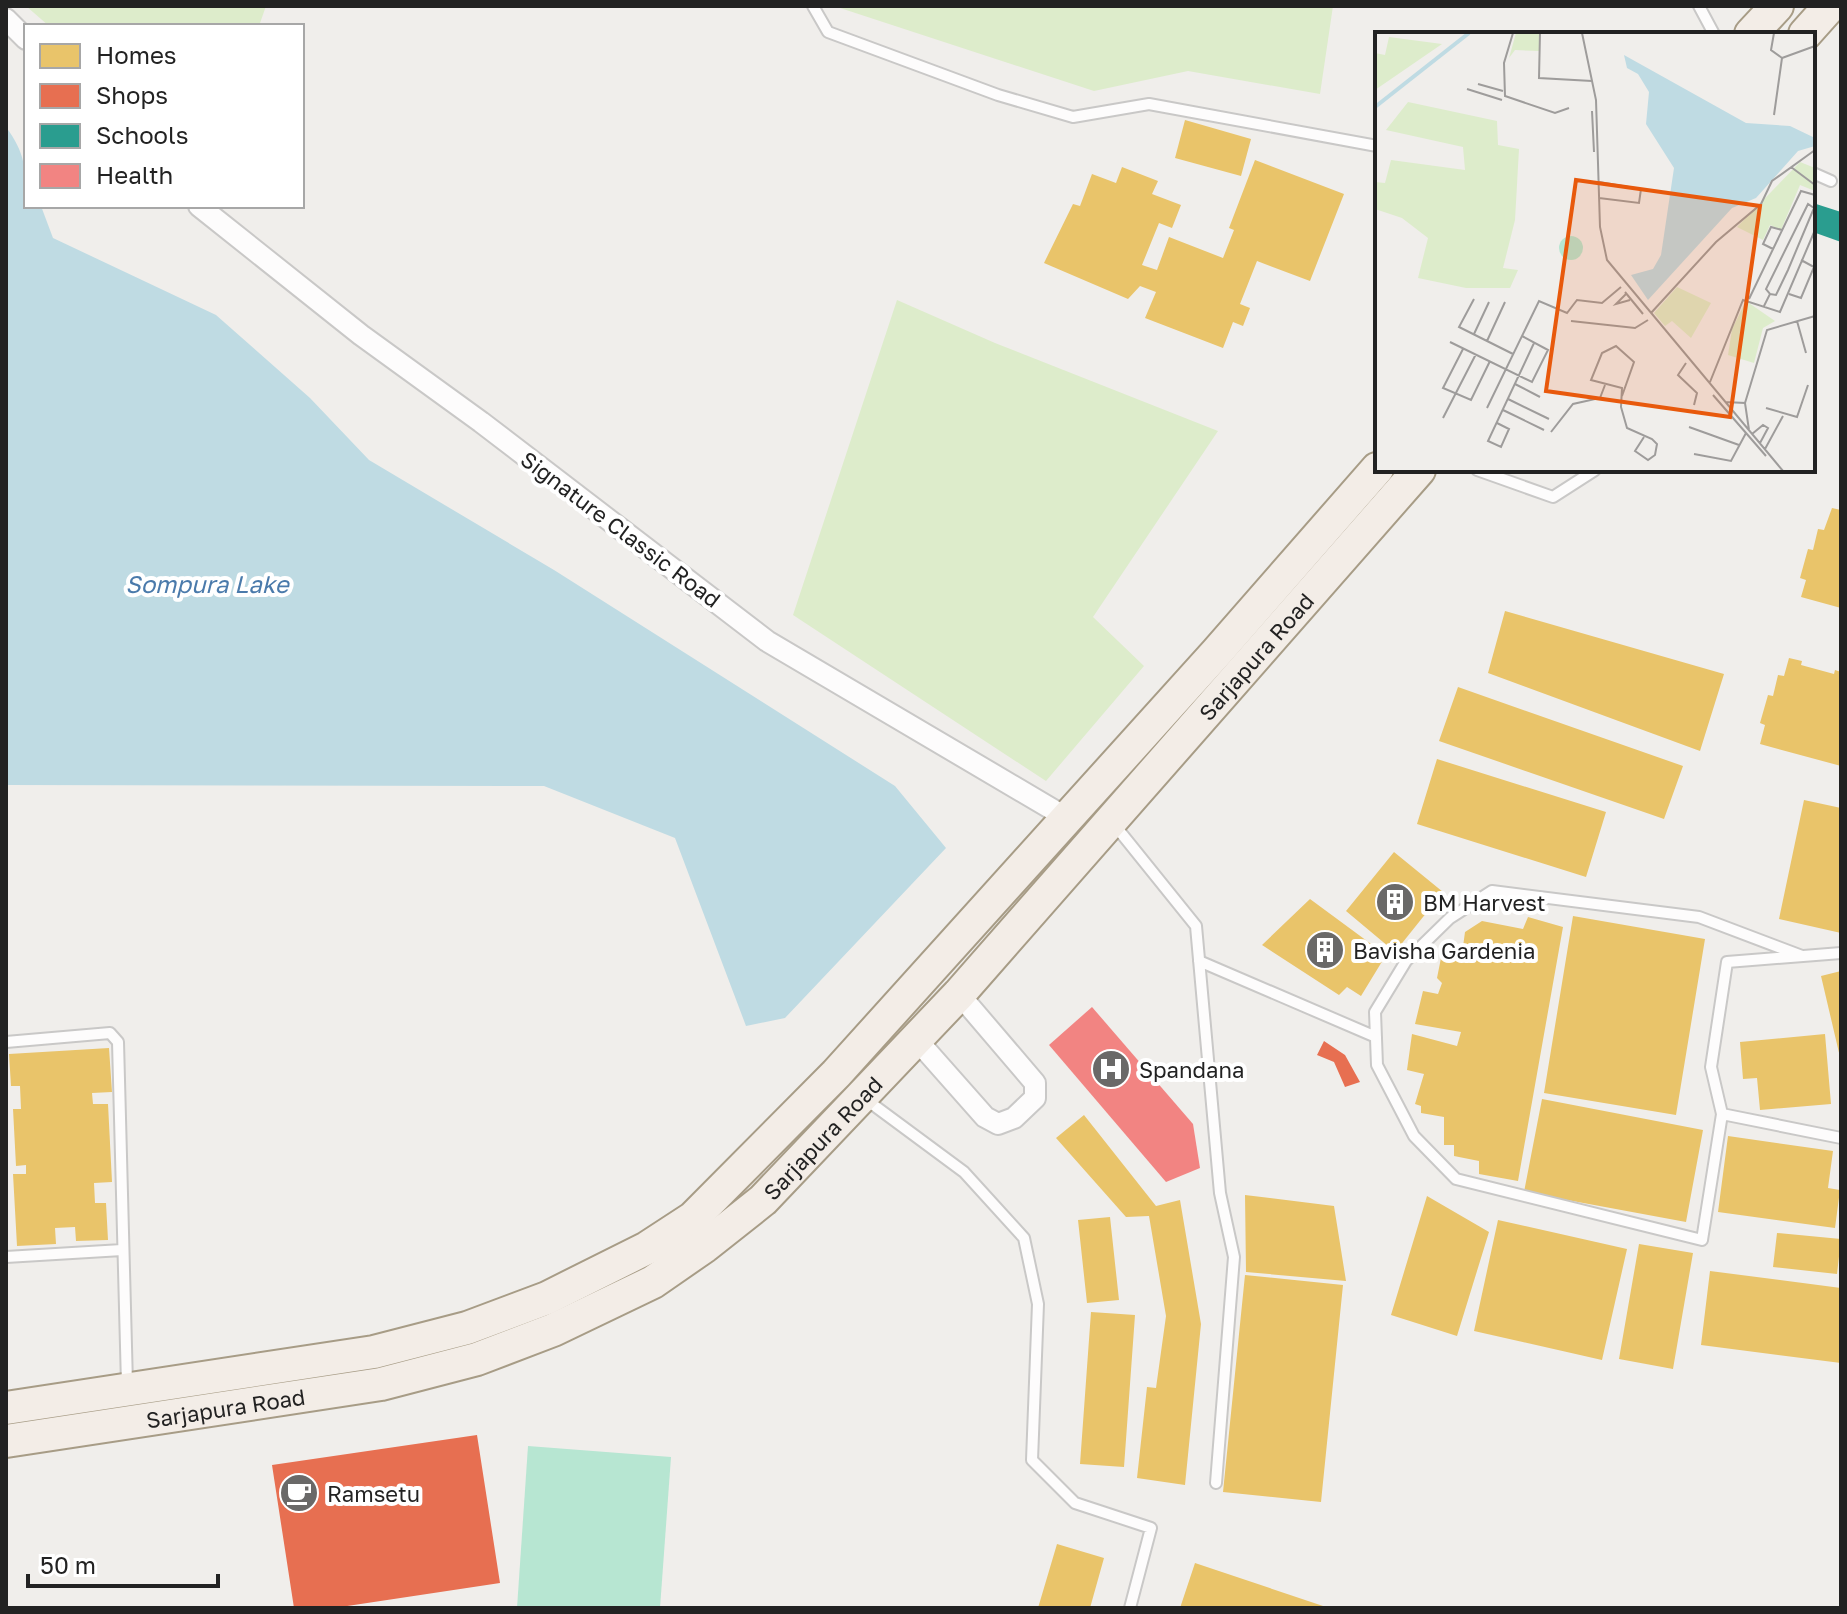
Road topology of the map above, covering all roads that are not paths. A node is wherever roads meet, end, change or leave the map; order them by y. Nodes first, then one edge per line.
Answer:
1 (813, 6) edge
2 (1699, 6) edge
3 (1777, 6) edge
4 (1830, 6) edge
5 (6, 19) edge
6 (1713, 32) edge
7 (1753, 32) edge
8 (1807, 32) edge
9 (24, 37) edge
10 (1375, 146) edge
11 (1815, 174) edge
12 (1831, 181) dead end
13 (202, 208) edge
14 (1375, 472) edge
15 (1417, 472) edge
16 (1483, 472) edge
17 (1592, 472) edge
18 (1228, 663) junction
19 (1067, 818) junction
20 (1111, 821) junction
21 (1841, 953) edge
22 (1802, 956) junction
23 (1199, 961) junction
24 (959, 994) junction
25 (1376, 1037) junction
26 (916, 1039) junction
27 (6, 1042) edge
28 (836, 1074) junction
29 (862, 1097) junction
30 (1722, 1114) junction
31 (1841, 1138) edge
32 (122, 1250) junction
33 (6, 1257) edge
34 (127, 1391) junction
35 (6, 1408) edge
36 (6, 1441) edge
37 (1216, 1483) dead end
38 (1130, 1608) edge

1 - 10 lane
2 - 6 lane
3 - 7 main road
4 - 8 main road
5 - 9 street
11 - 12 lane
13 - 19 street, Signature Classic Road
14 - 18 main road, Sarjapura Road
15 - 18 main road, Sarjapura Road
16 - 17 lane
18 - 19 main road, Sarjapura Road
18 - 20 main road, Sarjapura Road
19 - 28 main road, Sarjapura Road
20 - 23 lane
20 - 24 main road, Sarjapura Road
21 - 22 lane
22 - 25 lane
22 - 30 lane
23 - 25 lane
23 - 37 lane
24 - 26 main road, Sarjapura Road
24 - 26 street
25 - 30 lane
26 - 29 main road, Sarjapura Road
27 - 32 lane
28 - 29 main road
28 - 34 main road, Sarjapura Road
29 - 36 main road, Sarjapura Road
29 - 38 lane
30 - 31 lane
32 - 33 lane
32 - 34 lane
34 - 35 main road, Sarjapura Road

